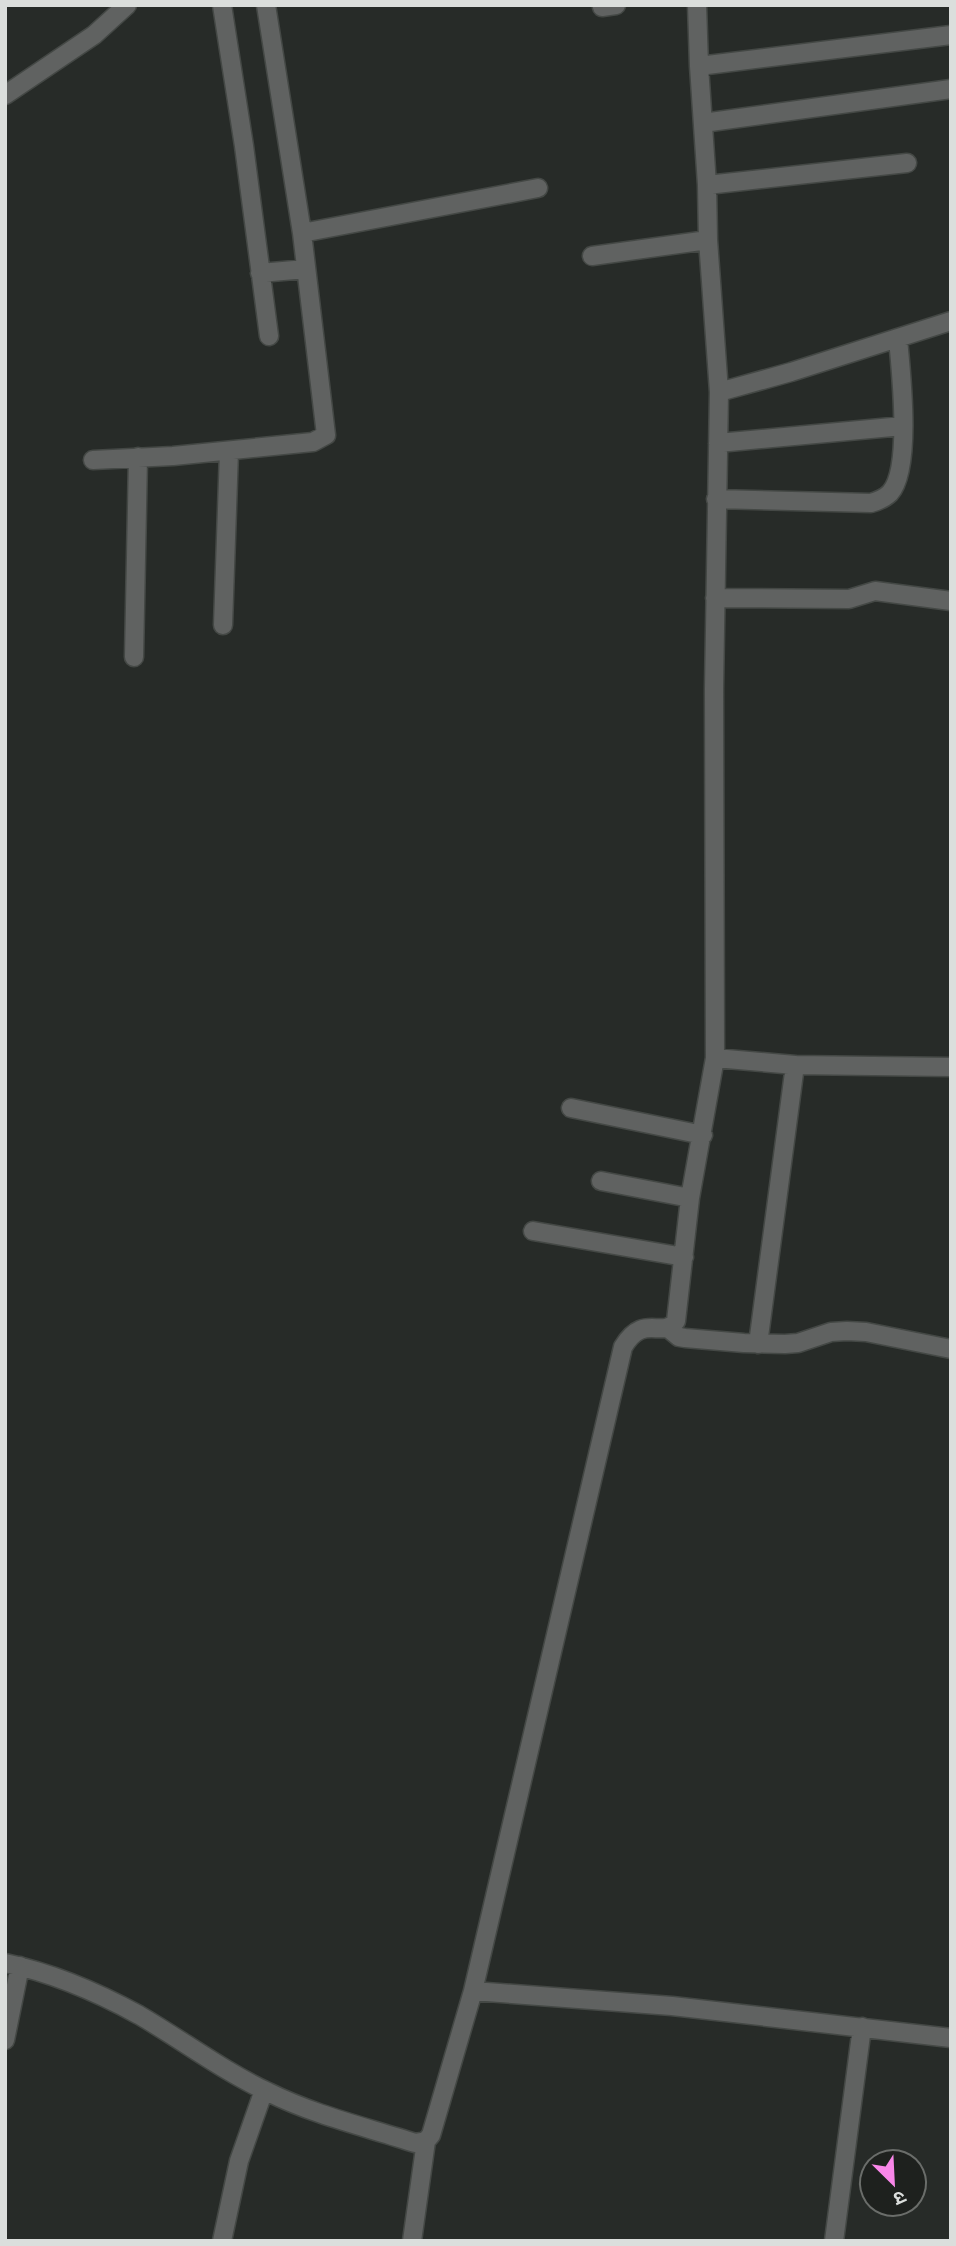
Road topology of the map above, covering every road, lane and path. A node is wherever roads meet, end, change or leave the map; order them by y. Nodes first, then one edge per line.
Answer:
1 (127, 5) edge
2 (222, 5) edge
3 (266, 5) edge
4 (697, 5) edge
5 (951, 35) edge
6 (699, 66) junction
7 (951, 89) edge
8 (5, 94) edge
9 (703, 122) junction
10 (907, 163) dead end
11 (707, 185) junction
12 (538, 188) dead end
13 (302, 233) junction
14 (708, 240) junction
15 (592, 256) dead end
16 (306, 269) junction
17 (260, 274) junction
18 (951, 321) edge
19 (269, 336) dead end
20 (898, 339) junction
21 (719, 391) junction
22 (902, 426) junction
23 (718, 443) junction
24 (229, 451) junction
25 (138, 457) junction
26 (93, 460) dead end
27 (716, 499) junction
28 (715, 598) junction
29 (951, 601) edge
30 (223, 625) dead end
31 (134, 657) dead end
32 (715, 1058) junction
33 (795, 1065) junction
34 (951, 1067) edge
35 (571, 1108) dead end
36 (703, 1135) junction
37 (601, 1181) dead end
38 (690, 1198) junction
39 (533, 1231) dead end
40 (684, 1257) junction
41 (668, 1328) junction
42 (758, 1344) junction
43 (951, 1349) edge
44 (13, 1964) edge
45 (473, 1991) junction
46 (862, 2027) junction
47 (951, 2038) edge
48 (5, 2040) edge
49 (264, 2090) junction
50 (426, 2141) junction
51 (222, 2241) edge
52 (412, 2241) edge
53 (834, 2241) edge

1 - 8 street
2 - 17 street
3 - 13 street
4 - 6 street
5 - 6 street
6 - 9 street
7 - 9 street
9 - 11 street
10 - 11 street
11 - 14 street
12 - 13 street
13 - 16 street
14 - 15 street
14 - 21 street
16 - 17 street
16 - 24 street
17 - 19 street
18 - 20 street
20 - 21 street
20 - 22 street
21 - 23 street
22 - 23 street
22 - 27 street
23 - 27 street
24 - 25 street
24 - 30 street
25 - 26 street
25 - 31 street
27 - 28 street
28 - 29 street
28 - 32 street
32 - 33 street
32 - 36 street
33 - 34 street
33 - 42 street
35 - 36 street
36 - 38 street
37 - 38 street
38 - 40 street
39 - 40 street
40 - 41 street
41 - 42 street
41 - 45 street
42 - 43 street
44 - 48 street
44 - 49 street
45 - 46 street
45 - 50 street
46 - 47 street
46 - 53 street
49 - 50 street
49 - 51 street
50 - 52 street

